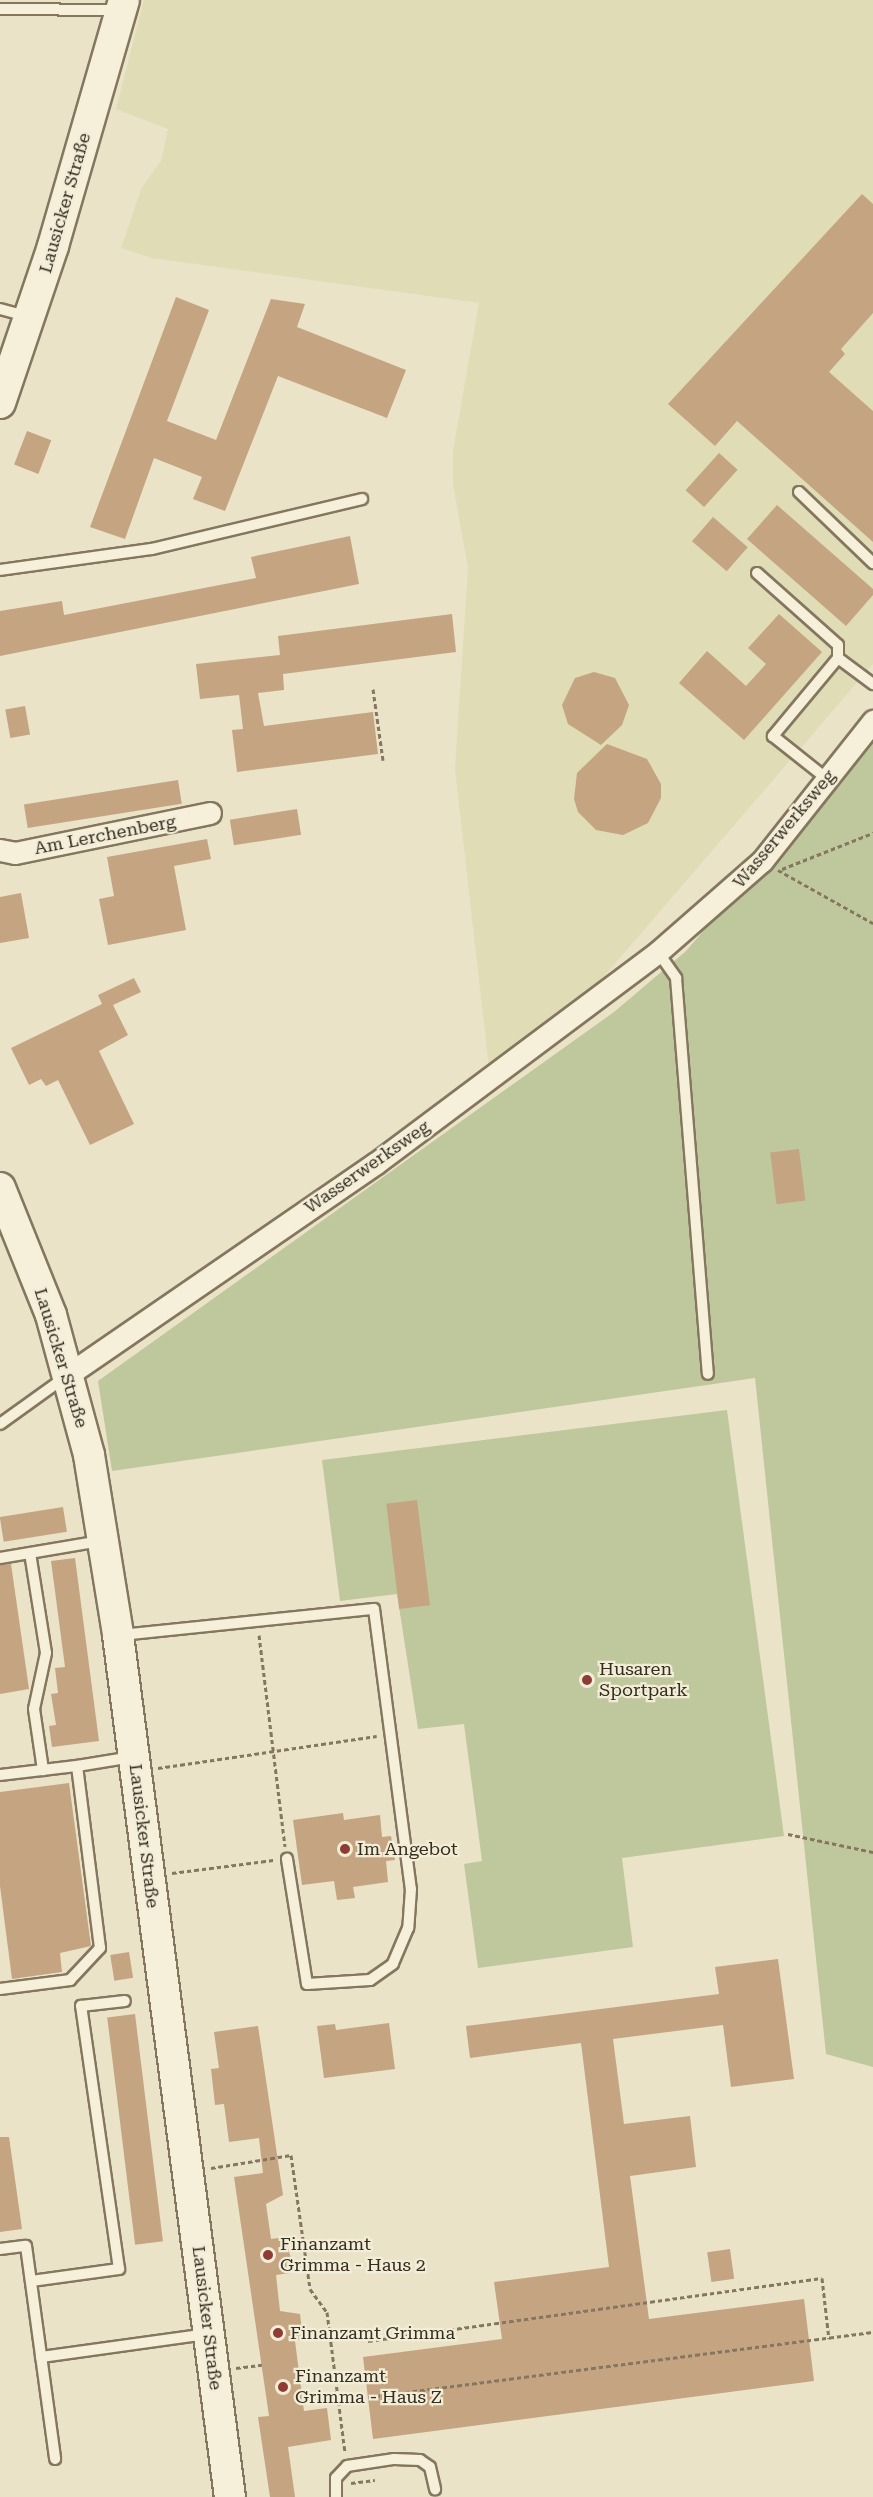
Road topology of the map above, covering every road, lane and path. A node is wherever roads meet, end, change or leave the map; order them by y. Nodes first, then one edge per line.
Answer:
1 (122, 5) edge
2 (0, 9) edge
3 (0, 309) edge
4 (30, 317) junction
5 (0, 403) edge
6 (798, 492) dead end
7 (362, 499) dead end
8 (873, 563) edge
9 (0, 570) edge
10 (757, 573) dead end
11 (838, 658) junction
12 (873, 684) edge
13 (373, 689) dead end
14 (873, 721) edge
15 (383, 760) dead end
16 (827, 779) junction
17 (210, 813) dead end
18 (873, 833) edge
19 (0, 850) edge
20 (770, 866) junction
21 (873, 922) edge
22 (658, 952) junction
23 (0, 1188) edge
24 (69, 1374) junction
25 (708, 1374) dead end
26 (0, 1424) edge
27 (104, 1540) junction
28 (30, 1553) junction
29 (0, 1558) edge
30 (258, 1621) junction
31 (118, 1635) junction
32 (391, 1734) junction
33 (274, 1752) junction
34 (135, 1764) junction
35 (77, 1766) junction
36 (43, 1770) junction
37 (0, 1775) edge
38 (788, 1834) dead end
39 (873, 1852) edge
40 (287, 1859) junction
41 (149, 1876) junction
42 (0, 1989) edge
43 (126, 2001) dead end
44 (188, 2171) junction
45 (0, 2249) edge
46 (31, 2281) junction
47 (873, 2332) edge
48 (209, 2333) junction
49 (829, 2338) junction
50 (368, 2341) dead end
51 (41, 2357) junction
52 (262, 2365) dead end
53 (251, 2366) dead end
54 (368, 2397) dead end
55 (55, 2459) dead end
56 (347, 2466) junction
57 (375, 2480) dead end
58 (435, 2489) dead end
59 (335, 2491) edge
60 (230, 2497) edge

1 - 2 lane
1 - 4 main road, Lausicker Straße
3 - 4 lane
4 - 5 main road, Lausicker Straße
6 - 8 lane
7 - 9 lane
10 - 11 lane
11 - 12 lane
11 - 16 lane
13 - 15 path
14 - 16 street, Wasserwerksweg
16 - 20 street, Wasserwerksweg
17 - 19 street, Am Lerchenberg
18 - 20 path
20 - 21 path
20 - 22 street, Wasserwerksweg
22 - 24 street, Wasserwerksweg
22 - 25 lane
23 - 24 main road, Lausicker Straße
24 - 26 lane
24 - 27 main road, Lausicker Straße
27 - 28 lane
27 - 31 main road, Lausicker Straße
28 - 29 lane
28 - 36 lane
30 - 31 lane
30 - 32 lane
30 - 33 path
31 - 34 main road, Lausicker Straße
32 - 33 path
32 - 40 lane
33 - 34 path
33 - 40 path
34 - 35 lane
34 - 41 main road, Lausicker Straße
35 - 36 lane
35 - 42 lane
36 - 37 lane
38 - 39 path
40 - 41 path
41 - 44 main road, Lausicker Straße
43 - 46 lane
44 - 48 main road, Lausicker Straße
44 - 56 path
45 - 46 lane
46 - 51 lane
47 - 49 path
48 - 51 lane
48 - 60 main road, Lausicker Straße
49 - 50 path
49 - 54 path
51 - 55 lane
52 - 53 path
56 - 58 lane
56 - 59 lane
57 - 59 path

